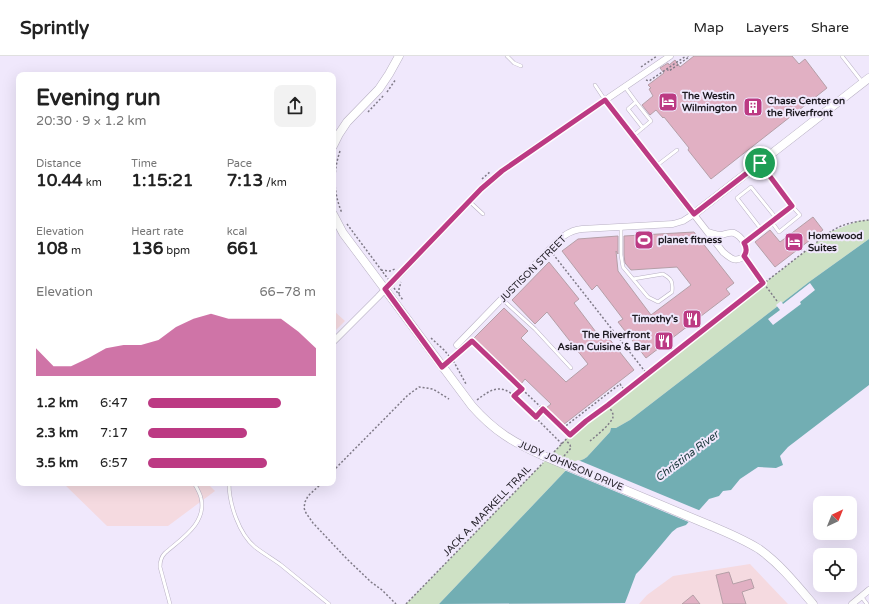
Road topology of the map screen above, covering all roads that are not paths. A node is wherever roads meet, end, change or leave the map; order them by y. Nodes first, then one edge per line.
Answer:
1 (399, 56) edge
2 (508, 56) edge
3 (670, 56) edge
4 (842, 56) edge
5 (521, 66) dead end
6 (866, 80) edge
7 (594, 85) dead end
8 (625, 87) junction
9 (605, 100) junction
10 (636, 102) junction
11 (642, 128) junction
12 (633, 136) junction
13 (336, 140) edge
14 (677, 150) dead end
15 (760, 163) junction
16 (656, 166) junction
17 (469, 201) junction
18 (792, 206) junction
19 (483, 214) dead end
20 (694, 214) junction
21 (776, 218) junction
22 (336, 220) edge
23 (772, 222) junction
24 (621, 227) junction
25 (761, 229) junction
26 (708, 232) junction
27 (744, 243) junction
28 (633, 279) junction
29 (385, 289) junction
30 (502, 299) junction
31 (336, 339) edge
32 (457, 345) dead end
33 (571, 368) dead end
34 (195, 486) edge
35 (229, 486) edge
36 (869, 590) edge
37 (861, 596) junction
38 (170, 604) edge
39 (329, 604) edge
40 (813, 604) edge
41 (852, 604) edge
42 (867, 604) edge

1 - 13 street
2 - 5 lane
3 - 8 street
4 - 6 lane
6 - 15 street
7 - 9 lane
8 - 9 street
8 - 10 lane
9 - 12 street
9 - 17 street
10 - 11 lane
10 - 11 lane
11 - 12 lane
12 - 16 street
14 - 16 lane
15 - 18 lane
15 - 20 street
16 - 20 street
17 - 19 lane
17 - 29 street
18 - 21 lane
18 - 23 lane
20 - 24 street, JUSTISON STREET
20 - 26 street
21 - 23 lane
21 - 25 lane
22 - 29 street, JUDY JOHNSON DRIVE
23 - 25 lane
24 - 28 lane
24 - 30 street, JUSTISON STREET
25 - 27 lane
26 - 27 street
26 - 27 street
28 - 28 lane
29 - 31 street
29 - 40 street, JUDY JOHNSON DRIVE, bridge
30 - 32 street, JUSTISON STREET
30 - 33 lane
34 - 38 lane
35 - 39 lane
36 - 37 street
37 - 41 street
37 - 42 lane

